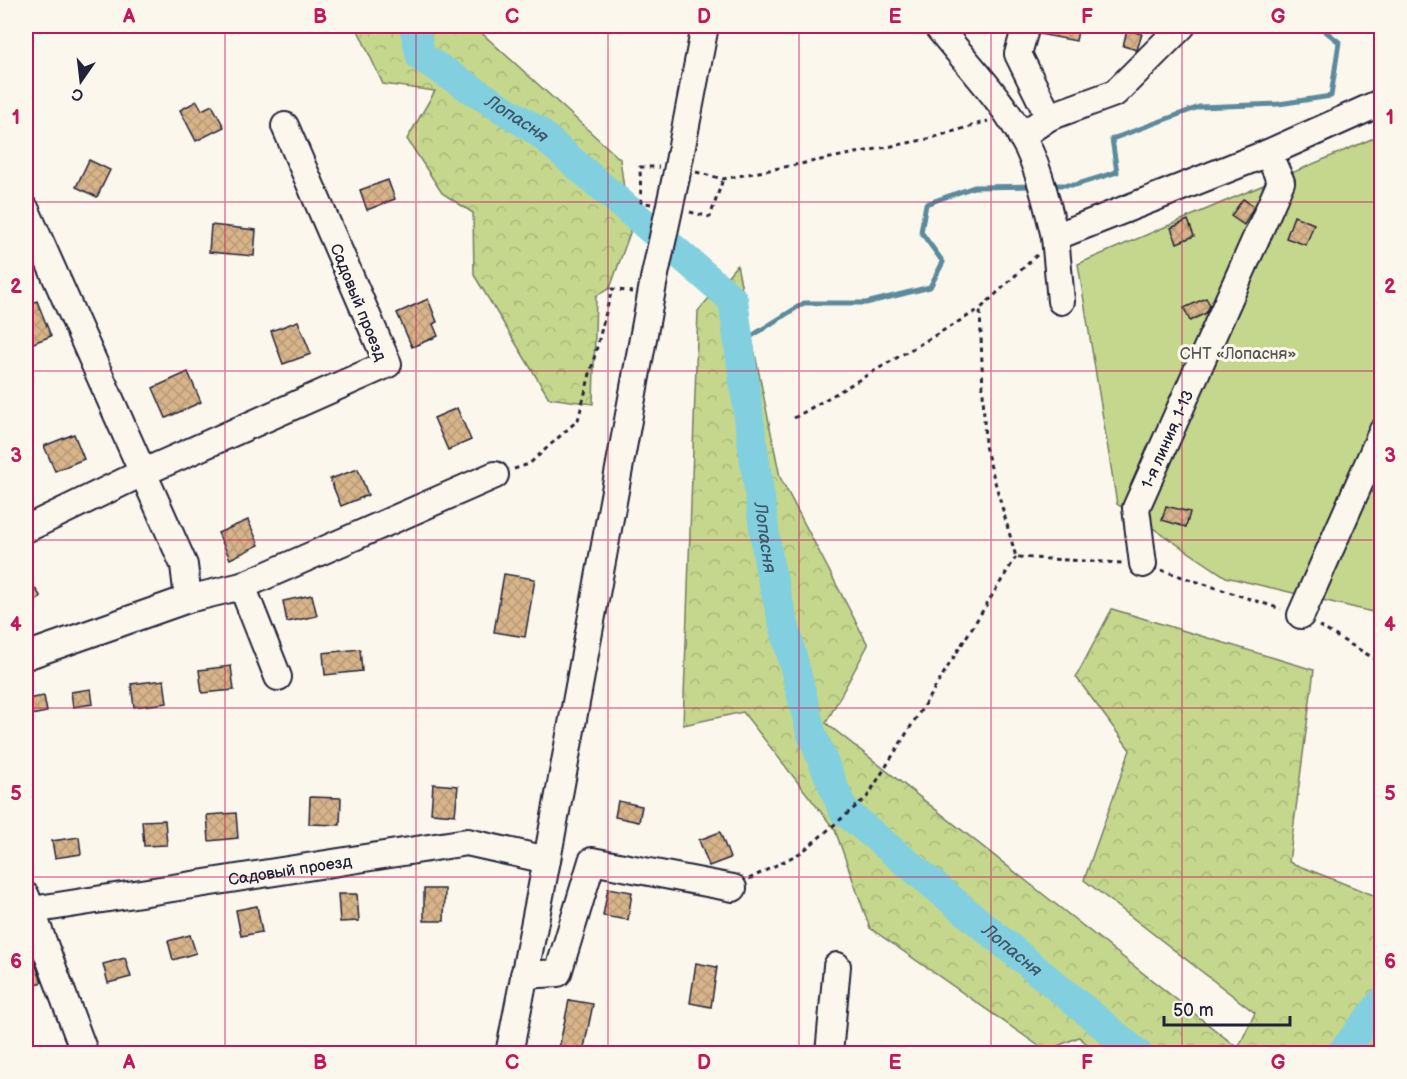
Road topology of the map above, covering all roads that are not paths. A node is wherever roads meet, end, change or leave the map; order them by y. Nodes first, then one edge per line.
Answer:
1 (705, 26) edge
2 (937, 26) edge
3 (1026, 26) edge
4 (1182, 26) edge
5 (1382, 102) edge
6 (1049, 117) junction
7 (285, 126) dead end
8 (1019, 134) junction
9 (1268, 153) junction
10 (26, 210) edge
11 (1055, 237) junction
12 (1061, 301) dead end
13 (1382, 432) edge
14 (142, 473) junction
15 (495, 475) road end
16 (26, 529) edge
17 (1143, 564) road end
18 (242, 586) junction
19 (188, 599) junction
20 (1301, 615) road end
21 (26, 656) edge
22 (278, 677) dead end
23 (547, 860) junction
24 (733, 888) road end
25 (29, 902) edge
26 (837, 966) dead end
27 (524, 975) junction
28 (85, 1053) edge
29 (509, 1053) edge
30 (829, 1053) edge

1 - 23 street, bridge
2 - 8 street
3 - 6 street
4 - 6 street
5 - 9 street
6 - 8 street
7 - 14 street, Садовый проезд
8 - 11 street
9 - 11 street
9 - 17 street, 1-я линия, 1-13
10 - 14 street
11 - 12 street
13 - 20 street
14 - 16 street, Садовый проезд
14 - 19 street
15 - 18 street
18 - 19 street
18 - 22 street
19 - 21 street
23 - 25 street, Садовый проезд
23 - 27 street
24 - 27 street
25 - 28 street, Садовый проезд
26 - 30 street
27 - 29 street

